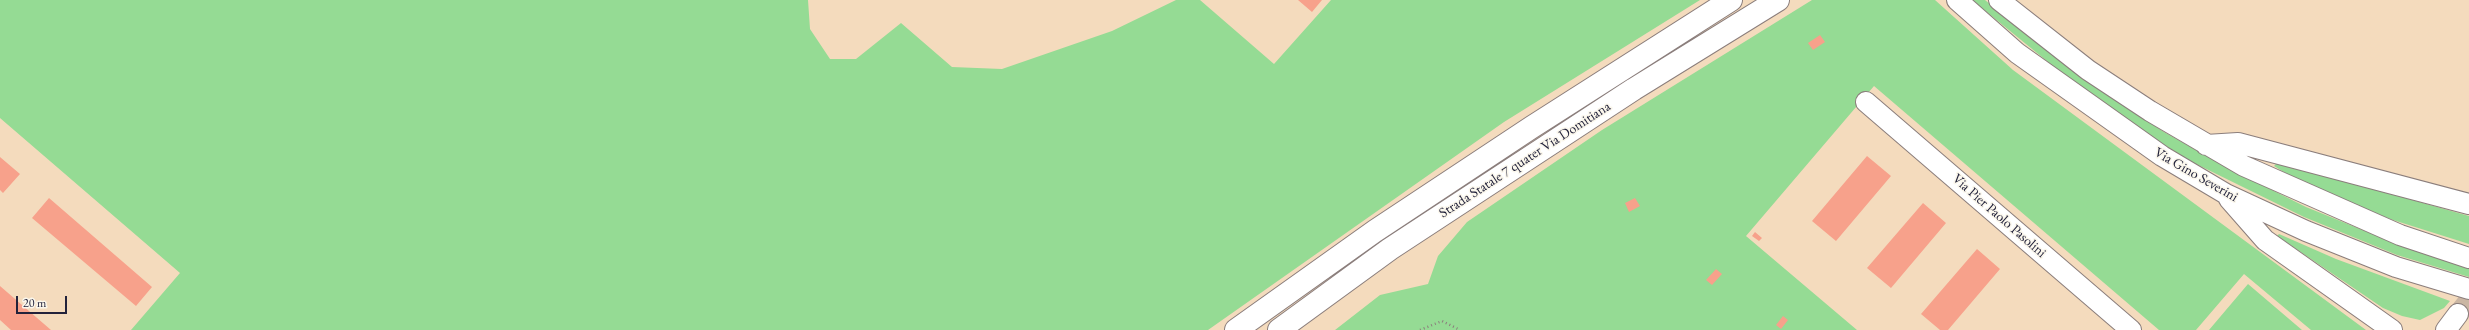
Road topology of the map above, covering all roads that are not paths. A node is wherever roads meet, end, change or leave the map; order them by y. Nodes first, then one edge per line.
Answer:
1 (1731, 0) edge
2 (1778, 0) edge
3 (1957, 0) edge
4 (1999, 0) edge
5 (1866, 102) dead end
6 (2206, 145) junction
7 (2226, 194) junction
8 (2469, 204) edge
9 (2469, 258) edge
10 (2469, 289) edge
11 (2359, 308) junction
12 (2458, 314) tunnel mouth
13 (1236, 330) edge
14 (1279, 330) edge
15 (2132, 330) edge
16 (2379, 330) edge
17 (2392, 330) edge
18 (2446, 330) edge

1 - 13 highway, Strada Statale 7 quater Via Domitiana
2 - 14 highway, Strada Statale 7 quater Via Domitiana
3 - 7 street, Via Gino Severini
4 - 6 street
5 - 15 street, Via Pier Paolo Pasolini
6 - 8 street
6 - 9 street
7 - 10 street, Via Gino Severini
7 - 11 street
11 - 16 street
11 - 17 street
12 - 18 street

